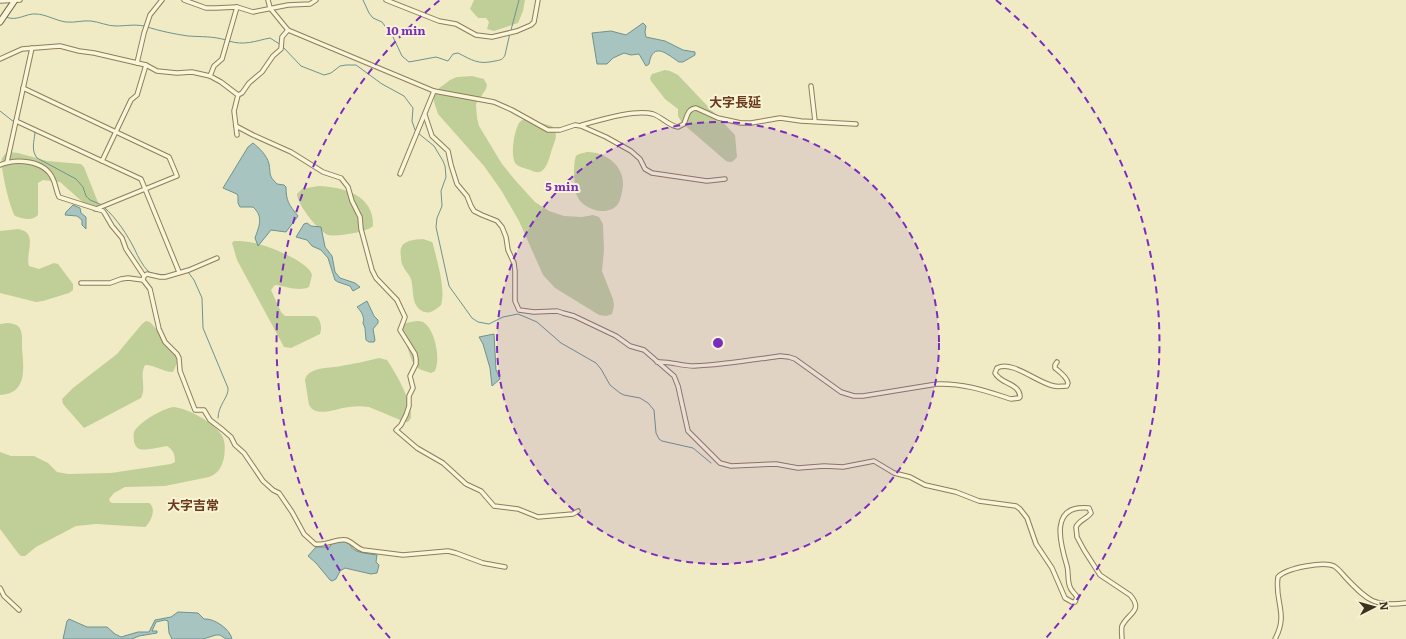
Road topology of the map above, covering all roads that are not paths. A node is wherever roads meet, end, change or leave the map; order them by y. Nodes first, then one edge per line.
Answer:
1 (15, 0) edge
2 (20, 0) edge
3 (162, 0) edge
4 (184, 0) edge
5 (268, 0) edge
6 (316, 0) edge
7 (386, 0) edge
8 (538, 0) edge
9 (0, 1) edge
10 (237, 6) junction
11 (270, 8) junction
12 (0, 22) edge
13 (288, 30) junction
14 (32, 48) junction
15 (0, 59) edge
16 (137, 63) junction
17 (146, 65) junction
18 (210, 76) junction
19 (811, 86) dead end
20 (23, 88) junction
21 (434, 91) junction
22 (238, 94) junction
23 (425, 115) junction
24 (16, 121) junction
25 (815, 121) junction
26 (856, 124) dead end
27 (236, 126) junction
28 (581, 126) junction
29 (116, 132) junction
30 (237, 135) dead end
31 (102, 161) junction
32 (7, 162) junction
33 (0, 165) edge
34 (400, 174) dead end
35 (725, 179) dead end
36 (145, 189) junction
37 (96, 210) junction
38 (217, 258) dead end
39 (179, 272) junction
40 (143, 278) junction
41 (81, 283) dead end
42 (657, 362) junction
43 (1057, 362) dead end
44 (578, 511) dead end
45 (505, 567) dead end
46 (0, 588) edge
47 (1406, 603) edge
48 (19, 610) dead end
49 (1122, 639) edge
50 (1275, 639) edge

1 - 2 street
1 - 9 street
1 - 12 street
3 - 16 street
4 - 10 street
5 - 11 street
6 - 11 street
7 - 8 street
10 - 11 street
10 - 18 street
11 - 13 street
13 - 21 street
13 - 22 street
14 - 15 street
14 - 16 street
14 - 20 street
16 - 17 street
17 - 18 street
17 - 29 street
18 - 22 street
19 - 25 street
20 - 24 street
20 - 29 street
21 - 23 street
21 - 28 street
22 - 27 street
23 - 34 street
23 - 42 street
24 - 31 street
24 - 32 street
25 - 26 street
25 - 28 street
27 - 30 street
27 - 44 street
28 - 35 street
29 - 31 street
29 - 36 street
31 - 36 street
32 - 33 street
32 - 37 street
36 - 37 street
36 - 39 street
37 - 40 street
38 - 39 street
39 - 40 street
40 - 41 street
40 - 45 street
42 - 43 street
42 - 49 street
46 - 48 street
47 - 50 street

